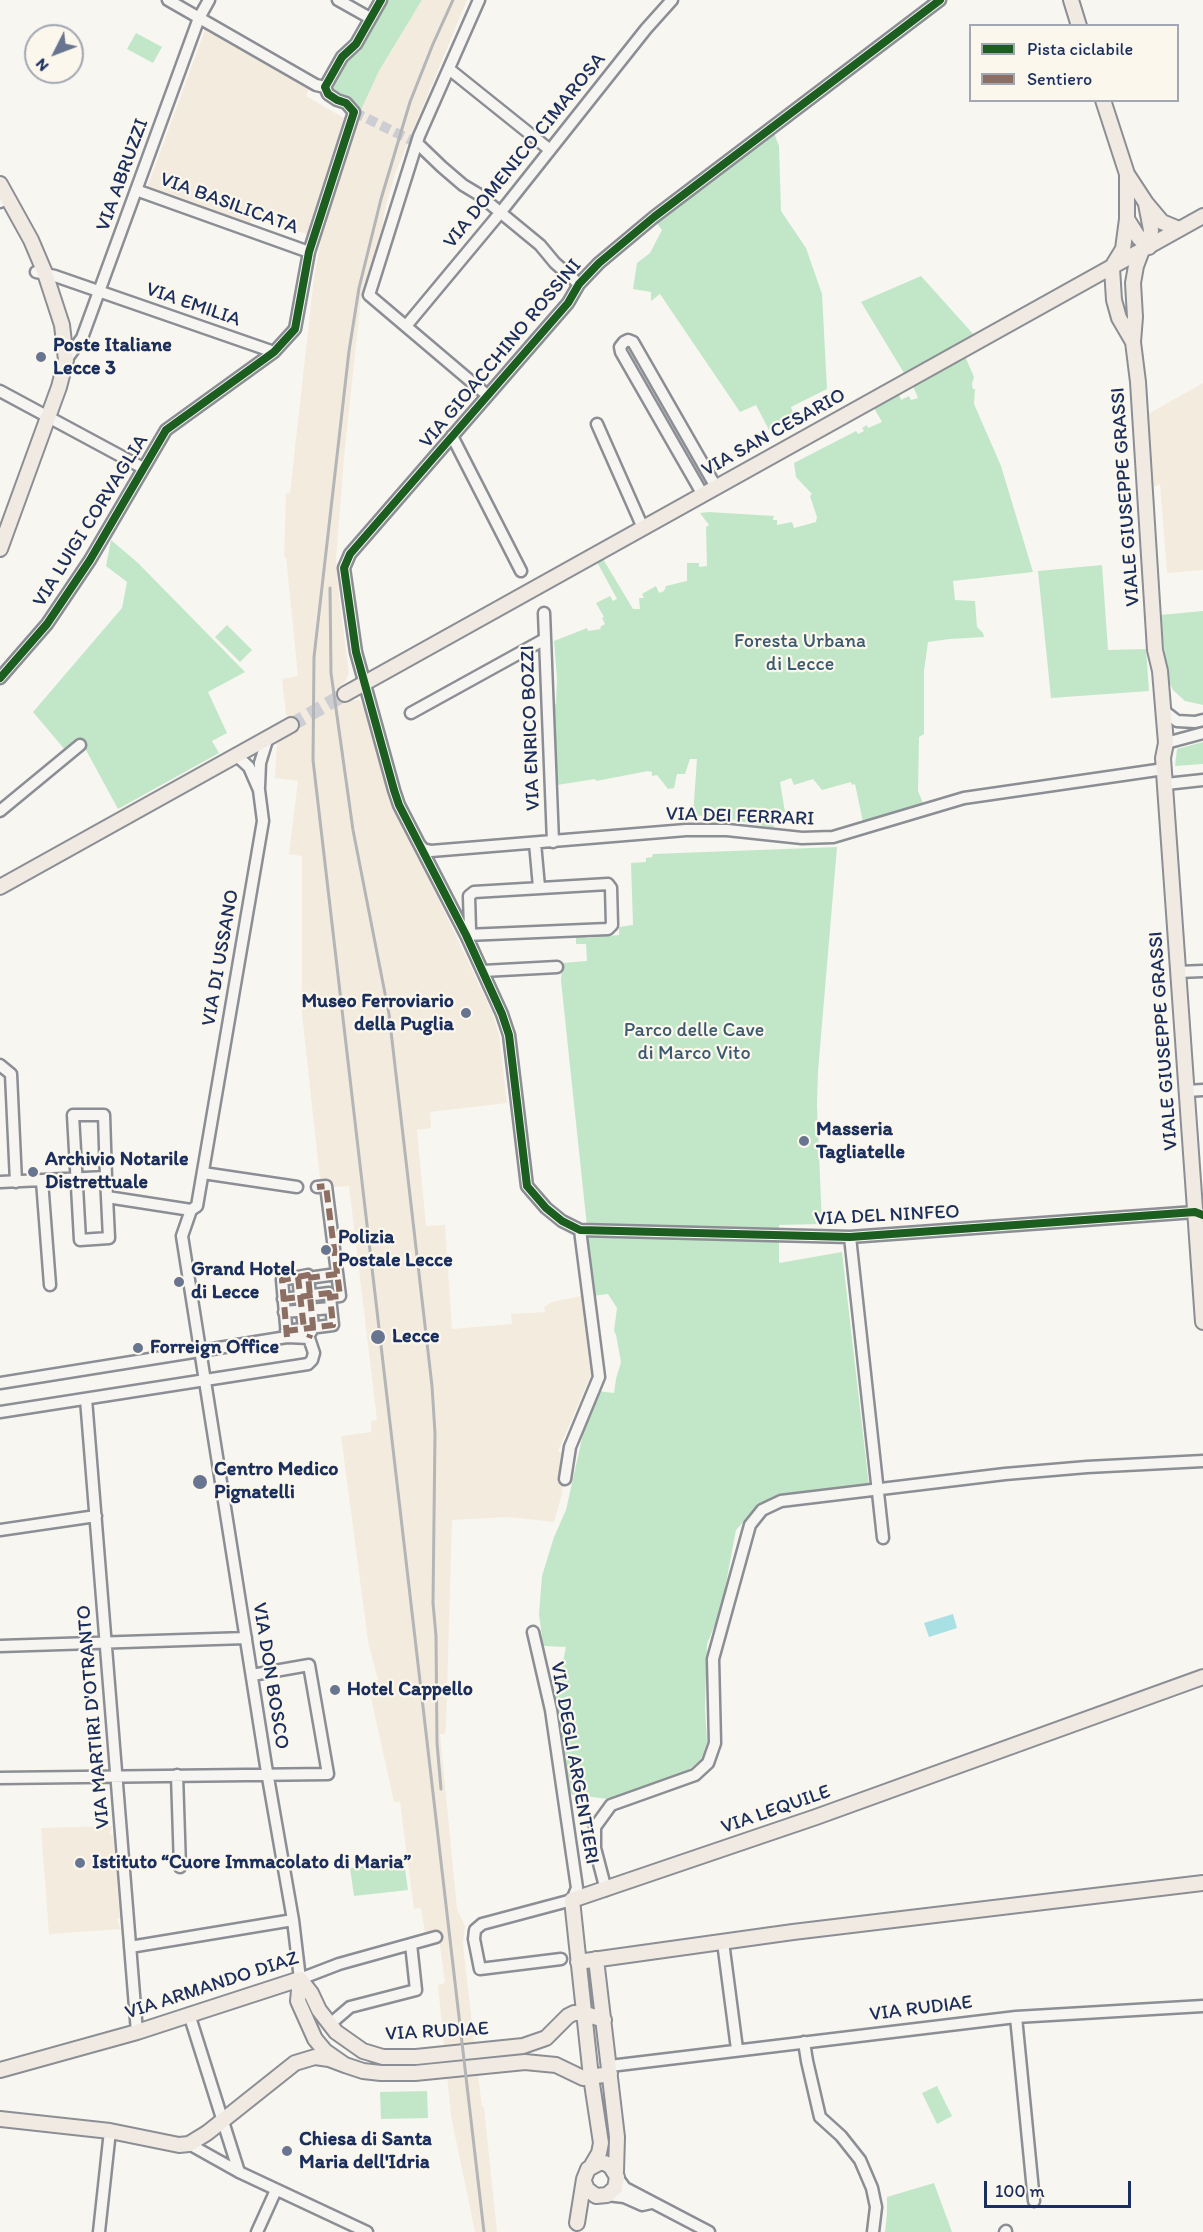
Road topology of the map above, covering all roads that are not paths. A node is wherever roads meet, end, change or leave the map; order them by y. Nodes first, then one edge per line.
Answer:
1 (168, 0) edge
2 (209, 0) edge
3 (338, 0) edge
4 (381, 0) edge
5 (479, 0) edge
6 (672, 0) edge
7 (940, 0) edge
8 (1071, 0) edge
9 (199, 18) junction
10 (370, 18) junction
11 (1078, 24) edge
12 (448, 69) junction
13 (325, 87) junction
14 (1104, 102) edge
15 (417, 143) junction
16 (550, 150) junction
17 (1127, 174) junction
18 (0, 184) edge
19 (136, 190) junction
20 (1, 201) edge
21 (1146, 203) junction
22 (500, 213) junction
23 (1203, 216) edge
24 (1127, 219) junction
25 (1179, 229) junction
26 (1146, 248) junction
27 (309, 252) junction
28 (1112, 268) junction
29 (40, 273) junction
30 (1133, 283) junction
31 (579, 284) junction
32 (100, 292) junction
33 (406, 326) junction
34 (1133, 342) junction
35 (274, 352) junction
36 (66, 360) junction
37 (0, 391) edge
38 (488, 395) junction
39 (45, 417) junction
40 (597, 424) dead end
41 (452, 436) junction
42 (143, 468) junction
43 (716, 488) junction
44 (703, 495) junction
45 (0, 526) edge
46 (643, 528) junction
47 (0, 549) edge
48 (521, 571) dead end
49 (544, 613) dead end
50 (545, 639) junction
51 (1155, 650) junction
52 (0, 678) edge
53 (364, 684) junction
54 (345, 694) tunnel mouth
55 (1164, 711) junction
56 (411, 713) dead end
57 (1203, 720) edge
58 (291, 724) tunnel mouth
59 (1203, 733) edge
60 (268, 737) junction
61 (80, 745) dead end
62 (237, 756) junction
63 (1165, 757) junction
64 (1203, 780) edge
65 (1166, 784) junction
66 (259, 790) junction
67 (0, 811) edge
68 (553, 842) junction
69 (535, 843) junction
70 (418, 844) junction
71 (0, 887) edge
72 (539, 887) junction
73 (466, 935) junction
74 (557, 966) dead end
75 (483, 971) junction
76 (1203, 971) edge
77 (1178, 972) junction
78 (0, 1065) edge
79 (1203, 1090) edge
80 (1186, 1091) junction
81 (203, 1173) junction
82 (106, 1177) junction
83 (76, 1179) junction
84 (42, 1181) junction
85 (0, 1182) edge
86 (16, 1182) junction
87 (297, 1187) dead end
88 (317, 1187) dead end
89 (107, 1197) junction
90 (191, 1210) junction
91 (1199, 1213) edge
92 (580, 1230) junction
93 (850, 1237) junction
94 (332, 1275) junction
95 (303, 1278) junction
96 (50, 1286) dead end
97 (305, 1296) junction
98 (283, 1299) junction
99 (330, 1299) junction
100 (307, 1310) junction
101 (284, 1312) junction
102 (1203, 1322) edge
103 (309, 1331) junction
104 (284, 1335) junction
105 (200, 1350) junction
106 (204, 1379) junction
107 (0, 1383) edge
108 (86, 1399) junction
109 (0, 1412) edge
110 (1203, 1461) edge
111 (565, 1479) dead end
112 (877, 1490) junction
113 (96, 1516) junction
114 (0, 1530) edge
115 (883, 1538) dead end
116 (533, 1632) dead end
117 (246, 1638) junction
118 (105, 1642) junction
119 (0, 1646) edge
120 (252, 1675) junction
121 (1203, 1677) edge
122 (267, 1773) junction
123 (177, 1775) junction
124 (118, 1776) junction
125 (0, 1778) edge
126 (180, 1867) dead end
127 (1203, 1883) edge
128 (606, 1890) junction
129 (572, 1900) junction
130 (293, 1920) junction
131 (436, 1937) dead end
132 (723, 1942) junction
133 (411, 1944) junction
134 (130, 1947) junction
135 (561, 1959) dead end
136 (596, 1959) junction
137 (578, 1962) junction
138 (300, 1978) junction
139 (1203, 2006) edge
140 (583, 2013) junction
141 (189, 2014) junction
142 (1016, 2017) junction
143 (604, 2020) junction
144 (329, 2025) junction
145 (137, 2032) junction
146 (804, 2042) junction
147 (738, 2049) junction
148 (547, 2064) junction
149 (345, 2065) junction
150 (0, 2070) edge
151 (610, 2070) junction
152 (591, 2077) junction
153 (0, 2119) edge
154 (223, 2120) junction
155 (598, 2120) junction
156 (110, 2131) junction
157 (189, 2144) junction
158 (592, 2165) junction
159 (238, 2172) junction
160 (617, 2174) junction
161 (585, 2184) junction
162 (276, 2190) junction
163 (604, 2196) junction
164 (1034, 2200) dead end
165 (651, 2203) junction
166 (348, 2228) edge
167 (575, 2228) edge
168 (99, 2232) edge
169 (257, 2232) edge
170 (367, 2232) edge
171 (709, 2232) edge
172 (873, 2232) edge

1 - 9 street, VIA LUIGI CORVAGLIA
2 - 9 street, VIA ABRUZZI
3 - 10 street
4 - 10 street
5 - 12 street
6 - 16 street, VIA DOMENICO CIMAROSA
7 - 31 street, VIA GIOACCHINO ROSSINI
8 - 11 main road
9 - 13 street, VIA LUIGI CORVAGLIA
9 - 19 street, VIA ABRUZZI
10 - 13 street
12 - 15 street
12 - 16 street
13 - 27 street, VIA LUIGI CORVAGLIA
14 - 17 main road
15 - 22 street
15 - 33 street
16 - 22 street, VIA DOMENICO CIMAROSA
17 - 21 main road
17 - 24 main road
18 - 29 main road
19 - 27 street, VIA BASILICATA
19 - 32 street, VIA ABRUZZI
20 - 29 main road
21 - 25 main road
21 - 26 main road, VIALE GIUSEPPE GRASSI
22 - 31 street
22 - 33 street, VIA DOMENICO CIMAROSA
23 - 25 main road, VIA SAN CESARIO
24 - 26 main road
24 - 28 main road
25 - 26 main road, VIA SAN CESARIO
26 - 28 main road, VIA SAN CESARIO
26 - 30 main road, VIALE GIUSEPPE GRASSI
27 - 35 street, VIA LUIGI CORVAGLIA
28 - 30 main road
28 - 34 main road, VIALE GIUSEPPE GRASSI
28 - 43 main road, VIA SAN CESARIO
29 - 32 street, VIA EMILIA
29 - 36 main road
29 - 39 main road
30 - 34 main road, VIALE GIUSEPPE GRASSI
31 - 38 street, VIA GIOACCHINO ROSSINI
32 - 35 street, VIA EMILIA
32 - 36 street, VIA ABRUZZI
33 - 38 street
34 - 51 main road, VIALE GIUSEPPE GRASSI
35 - 42 street, VIA LUIGI CORVAGLIA
36 - 39 main road
37 - 39 street
38 - 41 street, VIA GIOACCHINO ROSSINI
39 - 42 street
39 - 45 main road
39 - 47 main road
40 - 46 street
41 - 48 street
41 - 53 street, VIA GIOACCHINO ROSSINI
42 - 52 street, VIA LUIGI CORVAGLIA
43 - 44 main road, VIA SAN CESARIO
43 - 44 street
44 - 46 main road, VIA SAN CESARIO
46 - 53 main road, VIA SAN CESARIO
49 - 50 street, VIA ENRICO BOZZI
50 - 56 street
50 - 68 street, VIA ENRICO BOZZI
51 - 55 main road, VIALE GIUSEPPE GRASSI
51 - 63 main road, VIALE GIUSEPPE GRASSI
53 - 54 main road, VIA SAN CESARIO
53 - 70 street, VIA GIOACCHINO ROSSINI
55 - 57 street
55 - 63 main road, VIALE GIUSEPPE GRASSI
58 - 60 main road
59 - 63 street, VIA DEI FERRARI
60 - 62 main road
60 - 66 street
61 - 67 street
62 - 66 street, VIA DI USSANO
62 - 71 main road
63 - 65 main road, VIALE GIUSEPPE GRASSI
63 - 68 street, VIA DEI FERRARI
64 - 65 street
65 - 77 main road, VIALE GIUSEPPE GRASSI
66 - 81 street, VIA DI USSANO
68 - 69 street, VIA DEI FERRARI
69 - 70 street, VIA DEI FERRARI
69 - 72 street
70 - 73 street, VIA GIOACCHINO ROSSINI
72 - 73 street
72 - 73 street
73 - 75 street, VIA GIOACCHINO ROSSINI
74 - 75 street
75 - 92 street, VIA GIOACCHINO ROSSINI
76 - 77 street
77 - 80 main road, VIALE GIUSEPPE GRASSI
78 - 86 street
79 - 80 street
80 - 91 main road, VIALE GIUSEPPE GRASSI
81 - 87 street
81 - 90 street, VIA DI USSANO
82 - 83 street
82 - 83 street
82 - 89 street
83 - 84 street
83 - 89 street
84 - 86 street
84 - 96 street
85 - 86 street
88 - 94 street
89 - 90 street
90 - 105 street, VIA DI USSANO
91 - 93 street, VIA DEL NINFEO
91 - 102 main road, VIALE GIUSEPPE GRASSI
92 - 93 street, VIA DEL NINFEO
92 - 111 street
93 - 112 street
94 - 95 street
94 - 99 street
95 - 97 street
95 - 98 street
97 - 98 street
97 - 99 street
97 - 100 street
98 - 101 street
99 - 100 street
99 - 103 street
100 - 101 street
100 - 103 street
101 - 104 street
103 - 104 street
103 - 106 street
104 - 105 street
105 - 106 street, VIA DON BOSCO
105 - 107 street
106 - 108 street
106 - 117 street, VIA DON BOSCO
108 - 109 street
108 - 113 street, VIA MARTIRI D'OTRANTO
110 - 112 street
112 - 115 street
112 - 128 street
113 - 114 street
113 - 118 street, VIA MARTIRI D'OTRANTO
116 - 129 street, VIA DEGLI ARGENTIERI
117 - 118 street
117 - 120 street, VIA DON BOSCO
118 - 119 street
118 - 124 street, VIA MARTIRI D'OTRANTO
120 - 122 street, VIA DON BOSCO
120 - 122 street
121 - 128 main road, VIA LEQUILE
122 - 123 street
122 - 130 street, VIA DON BOSCO
123 - 124 street
123 - 126 street
124 - 125 street
124 - 134 street, VIA MARTIRI D'OTRANTO
127 - 132 main road
128 - 129 main road, VIA LEQUILE
129 - 135 street, VIA LEQUILE
129 - 137 main road
130 - 134 street
130 - 138 street, VIA DON BOSCO
131 - 133 street, VIA ARMANDO DIAZ
132 - 136 main road
132 - 147 street
133 - 138 street, VIA ARMANDO DIAZ
133 - 144 street
134 - 145 street, VIA MARTIRI D'OTRANTO
136 - 137 main road
136 - 143 main road
137 - 140 main road
138 - 141 main road, VIA ARMANDO DIAZ
138 - 144 main road, VIA RUDIAE
138 - 149 main road, VIA RUDIAE
139 - 142 street, VIA RUDIAE
140 - 143 main road
140 - 144 main road, VIA RUDIAE
140 - 152 main road
141 - 145 main road, VIA ARMANDO DIAZ
141 - 154 street
142 - 146 street, VIA RUDIAE
142 - 164 street
143 - 151 main road
145 - 150 main road, VIA ARMANDO DIAZ
146 - 147 street, VIA RUDIAE
146 - 172 street
147 - 151 street, VIA RUDIAE
148 - 149 main road, VIA RUDIAE
148 - 152 main road, VIA RUDIAE
148 - 155 main road
149 - 154 main road
151 - 152 main road
151 - 160 main road
152 - 155 main road
153 - 156 main road
154 - 157 main road
154 - 159 street
155 - 158 main road
156 - 157 main road
156 - 168 street
157 - 159 street
158 - 160 main road
158 - 161 main road
159 - 162 street
160 - 163 main road
160 - 165 street
161 - 163 main road
161 - 167 main road
162 - 166 street
162 - 169 street
163 - 165 street
163 - 167 main road
165 - 171 street
166 - 170 street

